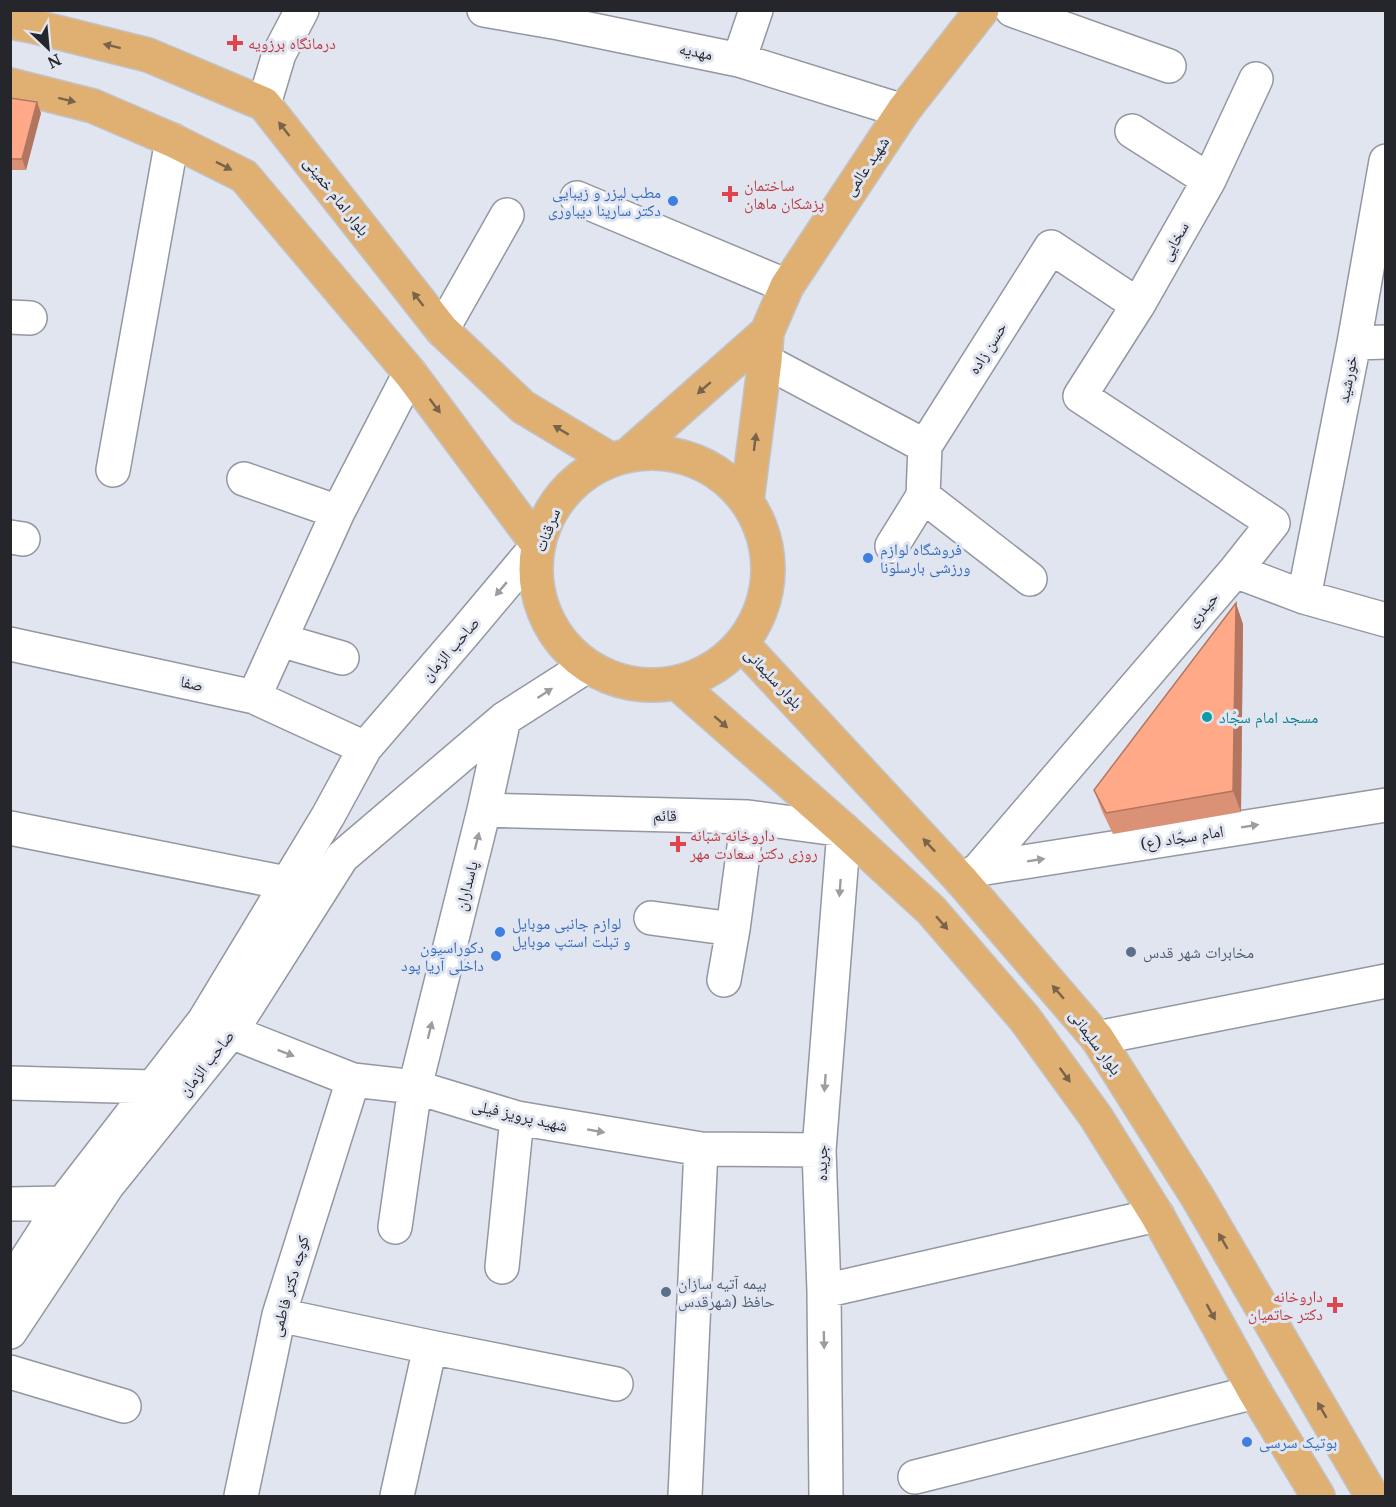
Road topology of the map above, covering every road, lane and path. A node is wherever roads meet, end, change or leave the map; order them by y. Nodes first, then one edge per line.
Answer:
1 (302, 10) edge
2 (484, 10) edge
3 (756, 10) edge
4 (982, 10) edge
5 (1012, 10) edge
6 (561, 17) edge
7 (25, 20) edge
8 (739, 60) junction
9 (1169, 66) dead end
10 (1257, 79) dead end
11 (10, 85) edge
12 (264, 104) junction
13 (903, 111) junction
14 (1132, 131) dead end
15 (172, 140) junction
16 (1386, 161) edge
17 (1209, 180) junction
18 (576, 198) dead end
19 (507, 214) dead end
20 (787, 286) junction
21 (1138, 305) junction
22 (442, 330) junction
23 (1386, 342) edge
24 (1354, 343) junction
25 (766, 346) junction
26 (410, 373) junction
27 (1080, 396) joint
28 (925, 447) junction
29 (619, 457) junction
30 (113, 470) dead end
31 (244, 479) dead end
32 (923, 496) junction
33 (747, 500) junction
34 (338, 512) junction
35 (538, 544) junction
36 (892, 546) dead end
37 (1234, 571) junction
38 (1030, 579) dead end
39 (1304, 597) junction
40 (1386, 620) edge
41 (280, 640) junction
42 (10, 644) edge
43 (742, 644) junction
44 (342, 658) dead end
45 (587, 666) junction
46 (677, 683) junction
47 (254, 697) junction
48 (365, 748) junction
49 (482, 754) junction
50 (1386, 805) edge
51 (484, 810) junction
52 (748, 817) junction
53 (10, 828) edge
54 (844, 830) junction
55 (970, 875) junction
56 (286, 884) junction
57 (651, 918) dead end
58 (733, 929) junction
59 (724, 980) dead end
60 (1386, 981) edge
61 (217, 1027) junction
62 (1097, 1038) junction
63 (352, 1080) junction
64 (10, 1083) edge
65 (152, 1087) junction
66 (416, 1087) junction
67 (517, 1118) junction
68 (701, 1149) junction
69 (819, 1150) junction
70 (63, 1203) junction
71 (10, 1204) edge
72 (1157, 1215) junction
73 (395, 1227) dead end
74 (502, 1267) dead end
75 (10, 1285) edge
76 (824, 1291) junction
77 (279, 1315) junction
78 (10, 1332) edge
79 (430, 1347) junction
80 (10, 1372) edge
81 (616, 1384) dead end
82 (1255, 1392) junction
83 (124, 1406) dead end
84 (915, 1477) dead end
85 (241, 1497) edge
86 (397, 1497) edge
87 (685, 1497) edge
88 (826, 1497) edge
89 (1318, 1497) edge
90 (1372, 1497) edge

1 - 12 street
2 - 6 street, مهدیه
3 - 8 street
4 - 13 main road, شهید عالمی
5 - 9 street
6 - 8 street, مهدیه
12 -> 7 main road, بلوار امام خمینی
8 - 13 street, مهدیه
10 - 17 street, سخایی
11 -> 15 main road
22 -> 12 main road, بلوار امام خمینی
13 - 20 main road, شهید عالمی
14 - 17 street
15 -> 26 main road
15 - 30 street
16 - 24 street, خورشید
17 - 21 street, سخایی
18 - 20 street
19 - 22 street
20 - 25 main road, شهید عالمی
21 - 27 street, سخایی
21 - 28 street, حسن زاده
29 -> 22 main road, بلوار امام خمینی
23 - 24 street
24 - 39 street, خورشید
25 - 28 street
25 -> 29 main road, شهید عالمی
33 -> 25 main road, شهید عالمی
26 - 34 street
26 -> 35 main road
27 - 37 street, حیدری
28 - 32 street
29 - 33 main road, سرقنات
29 - 35 main road, سرقنات
31 - 34 street
32 - 36 street
32 - 38 street
33 - 43 main road, سرقنات
34 - 41 street
35 - 45 main road, سرقنات
35 -> 48 street, صاحب الزمان
37 - 39 street
37 - 55 street, حیدری
39 - 40 street
41 - 44 street
41 - 47 street
42 - 47 street, صفا
43 - 46 main road, سرقنات
55 -> 43 main road, بلوار سلیمانی
45 - 46 main road, سرقنات
49 -> 45 street, پاسداران
46 -> 54 main road
47 - 48 street, صفا
48 - 56 street, صاحب الزمان
49 - 51 street, پاسداران
49 - 61 street, صاحب الزمان
55 -> 50 street, امام سجّاد (ع)
51 - 52 street, قائم
66 -> 51 street, پاسداران
52 - 54 street, قائم
52 - 58 street
53 - 56 street
54 -> 69 street, جریده
54 -> 72 main road
62 -> 55 main road, بلوار سلیمانی
56 - 61 street, صاحب الزمان
57 - 58 street
58 - 59 street
60 - 62 street
61 -> 63 street, شهید پرویز فیلی
61 - 65 street, صاحب الزمان
61 - 78 street, صاحب الزمان
90 -> 62 main road, بلوار سلیمانی
63 - 66 street, شهید پرویز فیلی
63 - 77 street, کوچه دکتر فاطمی
64 - 65 street
65 - 70 street, صاحب الزمان
66 - 67 street, شهید پرویز فیلی
66 - 73 street, پاسداران
67 -> 68 street, شهید پرویز فیلی
67 - 74 street
68 - 69 street, شهید پرویز فیلی
68 - 87 street
69 - 76 street, جریده
70 - 71 street
70 - 75 street, صاحب الزمان
72 - 76 street
72 -> 82 main road
76 -> 88 street, جریده
77 - 79 street
77 - 85 street, کوچه دکتر فاطمی
79 - 81 street
79 - 86 street
80 - 83 street
82 - 84 street
82 - 89 main road

